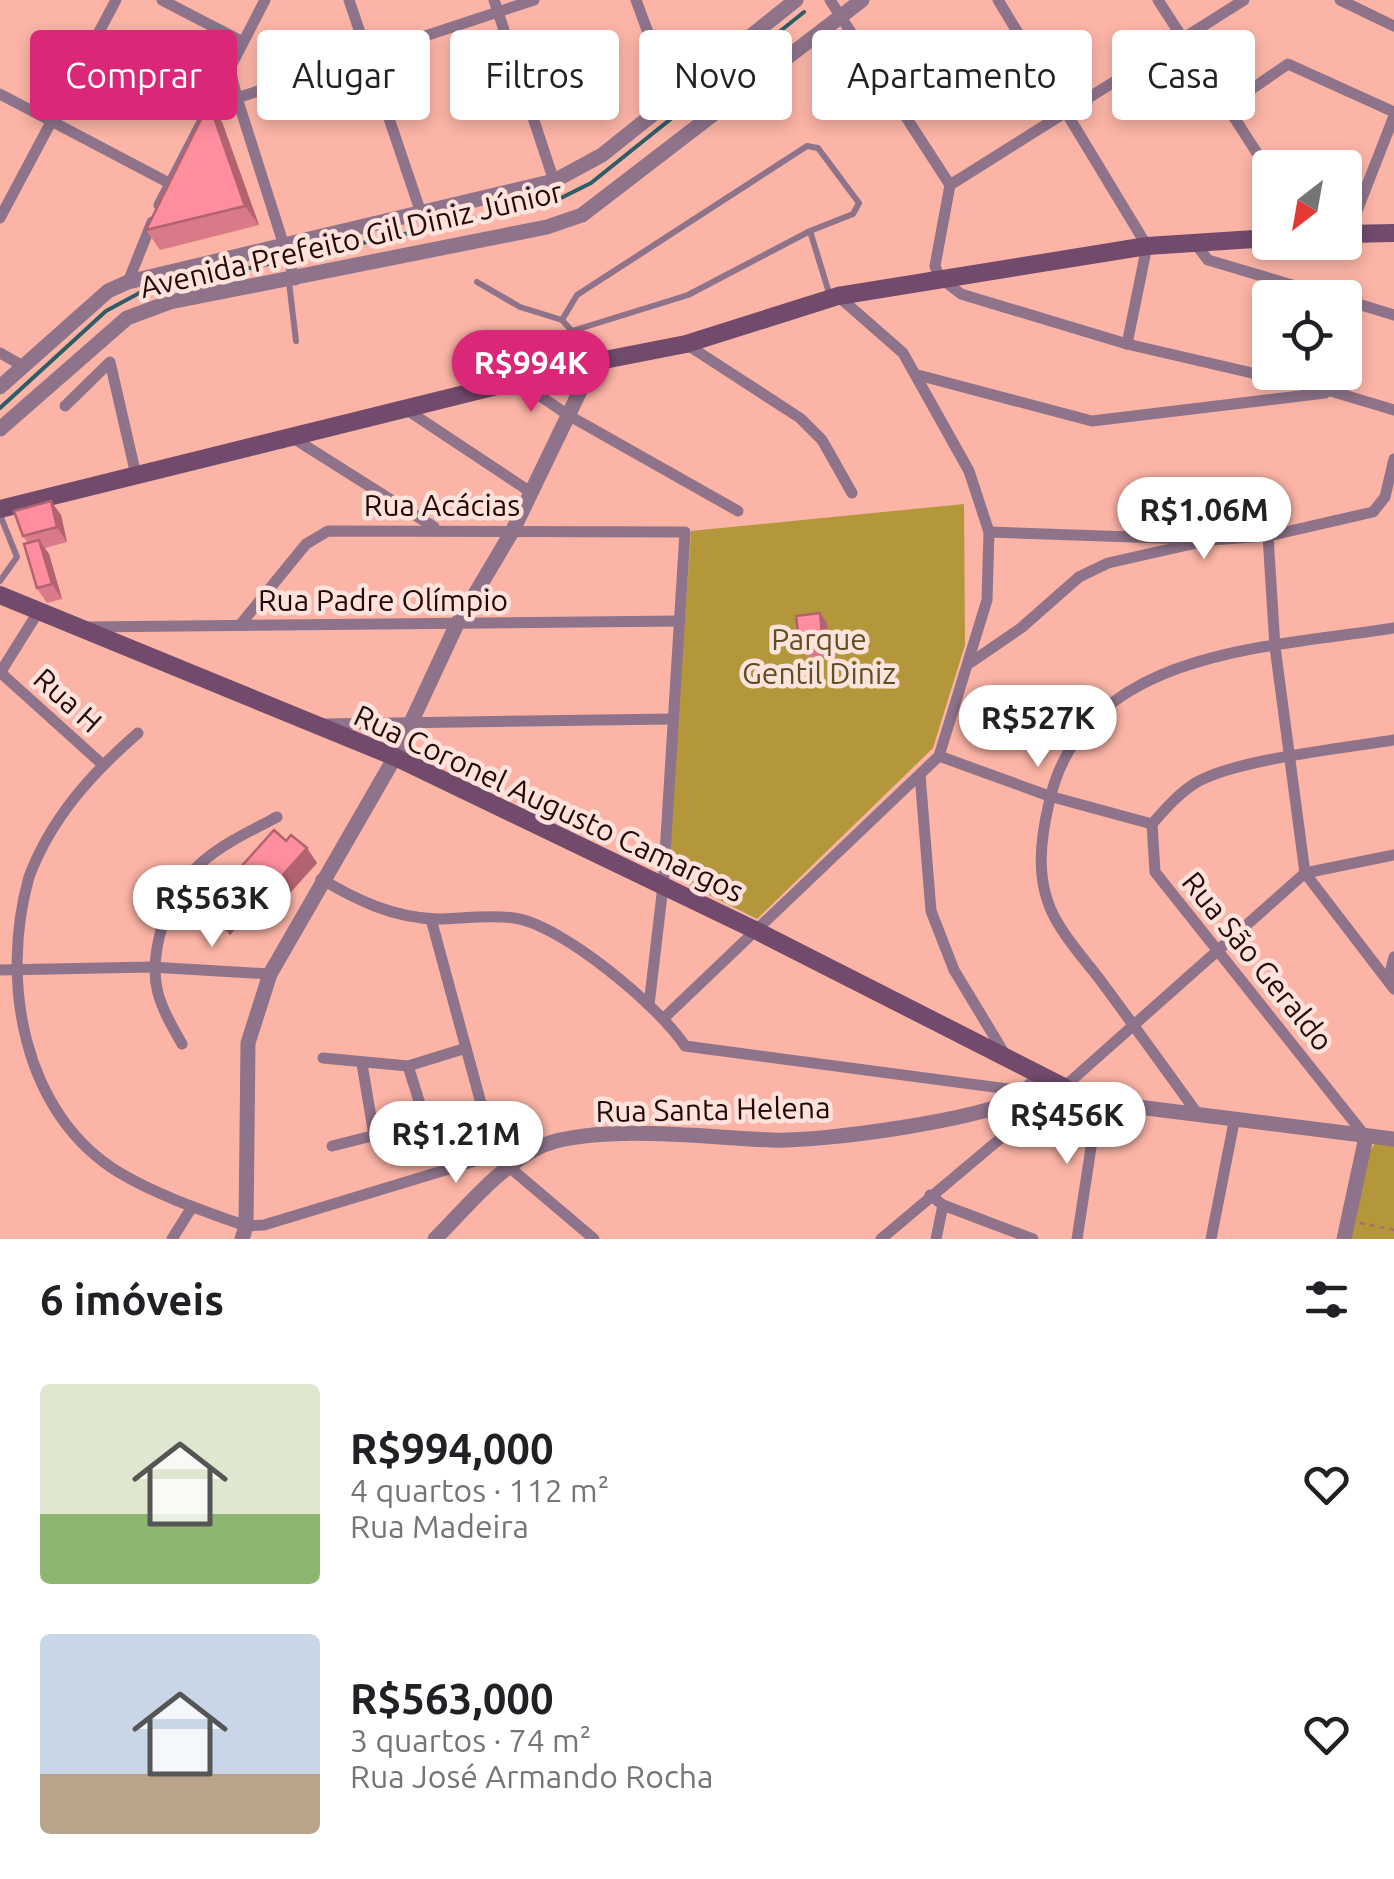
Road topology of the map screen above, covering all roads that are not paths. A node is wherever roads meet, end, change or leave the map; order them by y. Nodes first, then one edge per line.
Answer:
1 (116, 0) edge
2 (162, 0) edge
3 (265, 0) edge
4 (348, 0) edge
5 (534, 0) edge
6 (636, 0) edge
7 (796, 0) edge
8 (862, 0) edge
9 (998, 0) edge
10 (1158, 0) edge
11 (1244, 0) edge
12 (1340, 0) edge
13 (496, 6) edge
14 (834, 7) edge
15 (1394, 26) edge
16 (357, 30) edge
17 (647, 30) edge
18 (758, 30) edge
19 (1017, 30) edge
20 (1179, 30) edge
21 (1197, 30) edge
22 (430, 32) edge
23 (241, 41) junction
24 (237, 48) edge
25 (1255, 87) edge
26 (257, 92) edge
27 (0, 94) edge
28 (237, 98) joint
29 (1394, 114) edge
30 (200, 120) edge
31 (388, 120) edge
32 (644, 120) edge
33 (1053, 120) edge
34 (1073, 120) edge
35 (1236, 120) edge
36 (50, 121) junction
37 (1255, 150) edge
38 (554, 181) junction
39 (168, 182) junction
40 (950, 184) junction
41 (1362, 196) edge
42 (421, 213) junction
43 (0, 218) edge
44 (810, 231) junction
45 (1394, 233) edge
46 (1362, 234) edge
47 (1252, 239) edge
48 (1194, 242) junction
49 (283, 245) junction
50 (1146, 246) junction
51 (939, 278) junction
52 (1275, 280) edge
53 (292, 281) junction
54 (128, 282) junction
55 (477, 282) dead end
56 (834, 296) junction
57 (1362, 305) edge
58 (1394, 315) edge
59 (562, 320) junction
60 (572, 331) junction
61 (296, 341) dead end
62 (686, 344) junction
63 (1126, 344) junction
64 (530, 350) dead end
65 (0, 353) edge
66 (594, 362) junction
67 (23, 366) junction
68 (918, 375) junction
69 (518, 381) junction
70 (0, 388) edge
71 (1334, 392) junction
72 (65, 406) dead end
73 (404, 408) junction
74 (1394, 410) edge
75 (568, 415) junction
76 (0, 429) edge
77 (290, 436) junction
78 (1394, 460) edge
79 (136, 475) junction
80 (529, 491) junction
81 (852, 493) dead end
82 (738, 511) dead end
83 (0, 512) edge
84 (436, 528) junction
85 (512, 530) junction
86 (989, 532) junction
87 (1268, 536) junction
88 (1210, 540) junction
89 (0, 581) edge
90 (0, 594) edge
91 (40, 609) junction
92 (680, 621) junction
93 (240, 625) junction
94 (86, 626) junction
95 (456, 626) junction
96 (1394, 628) edge
97 (1275, 647) junction
98 (970, 663) junction
99 (0, 673) edge
100 (672, 719) junction
101 (412, 723) junction
102 (316, 724) junction
103 (138, 733) dead end
104 (1394, 740) edge
105 (939, 756) junction
106 (1292, 756) junction
107 (395, 757) junction
108 (102, 764) junction
109 (920, 776) junction
110 (1049, 796) junction
111 (277, 818) dead end
112 (1152, 824) junction
113 (1394, 855) edge
114 (1305, 872) junction
115 (320, 879) junction
116 (663, 886) junction
117 (431, 919) junction
118 (757, 931) junction
119 (1217, 951) junction
120 (1394, 957) edge
121 (151, 967) junction
122 (6, 970) edge
123 (270, 974) junction
124 (1391, 985) edge
125 (649, 1004) junction
126 (666, 1016) junction
127 (1133, 1025) junction
128 (182, 1044) dead end
129 (463, 1049) junction
130 (1006, 1056) junction
131 (322, 1058) dead end
132 (362, 1064) junction
133 (408, 1066) junction
134 (1064, 1087) junction
135 (1031, 1094) junction
136 (1098, 1102) junction
137 (452, 1116) dead end
138 (1199, 1116) junction
139 (1021, 1120) junction
140 (426, 1122) junction
141 (1234, 1122) junction
142 (374, 1135) junction
143 (1366, 1137) junction
144 (1394, 1139) edge
145 (332, 1146) dead end
146 (495, 1155) junction
147 (510, 1166) junction
148 (930, 1195) junction
149 (943, 1205) junction
150 (192, 1207) junction
151 (244, 1232) edge
152 (172, 1239) edge
153 (435, 1239) edge
154 (594, 1239) edge
155 (881, 1239) edge
156 (936, 1239) edge
157 (1033, 1239) edge
158 (1078, 1239) edge
159 (1212, 1239) edge
160 (1344, 1239) edge

1 - 36 street
2 - 23 street
3 - 23 street
4 - 16 street
5 - 13 street
6 - 17 street
7 - 18 street, Avenida Prefeito Gil Diniz Júnior
8 - 14 street, Avenida Prefeito Gil Diniz Júnior
9 - 19 street
10 - 20 street
11 - 21 street
12 - 15 street
13 - 22 street
13 - 38 street
14 - 40 street
14 - 53 street, Avenida Prefeito Gil Diniz Júnior
23 - 24 street
25 - 29 street
26 - 28 street
27 - 36 street
28 - 49 street
29 - 41 street
30 - 39 street
31 - 42 street
32 - 38 street, Avenida Prefeito Gil Diniz Júnior
33 - 40 street
34 - 50 street
35 - 37 street
36 - 39 street
36 - 43 street
38 - 42 street, Avenida Prefeito Gil Diniz Júnior
39 - 54 street
40 - 51 street
42 - 49 street, Avenida Prefeito Gil Diniz Júnior
44 - 56 lane
44 - 59 lane
44 - 60 lane
45 - 46 main road
47 - 48 main road
48 - 50 main road
48 - 52 street
49 - 53 street
49 - 54 street, Avenida Prefeito Gil Diniz Júnior
50 - 51 main road
50 - 63 street
51 - 56 main road
51 - 63 street
53 - 61 lane
53 - 76 street, Avenida Prefeito Gil Diniz Júnior
54 - 67 street, Avenida Prefeito Gil Diniz Júnior
55 - 59 lane
56 - 62 main road
56 - 68 street
57 - 58 street
59 - 60 lane
60 - 64 lane
62 - 66 main road
62 - 81 street
63 - 71 street
65 - 67 street
66 - 69 main road
66 - 75 street
67 - 70 street, Avenida Prefeito Gil Diniz Júnior
68 - 71 street
68 - 86 street
69 - 73 main road
69 - 75 street
71 - 74 street
72 - 79 street
73 - 77 main road
73 - 80 street
75 - 80 street
75 - 82 street
77 - 79 main road
77 - 84 street
78 - 87 street
79 - 83 main road
80 - 85 street
83 - 89 lane
84 - 85 street, Rua Acácias
84 - 93 street, Rua Acácias
85 - 92 street, Rua Acácias
85 - 95 street
86 - 88 street
86 - 98 street
87 - 88 street
87 - 97 street
88 - 98 street
90 - 91 main road, Rua Coronel Augusto Camargos
91 - 94 main road, Rua Coronel Augusto Camargos
91 - 99 street
92 - 95 street, Rua Padre Olímpio
92 - 100 street
93 - 94 street, Rua Padre Olímpio
93 - 95 street, Rua Padre Olímpio
94 - 102 main road, Rua Coronel Augusto Camargos
95 - 101 street
96 - 97 street
97 - 106 street
97 - 110 street
98 - 105 street
99 - 108 street, Rua H
100 - 101 street
100 - 116 street
101 - 102 street
101 - 107 street
102 - 107 main road, Rua Coronel Augusto Camargos
103 - 108 street
104 - 106 street
105 - 109 street
105 - 110 street
106 - 112 street
106 - 114 street
107 - 115 street
107 - 116 main road, Rua Coronel Augusto Camargos
108 - 122 street
109 - 118 street
109 - 130 street
110 - 112 street
110 - 127 street
111 - 121 street
112 - 119 street, Rua São Geraldo
113 - 114 street
114 - 119 street
114 - 124 street
115 - 117 street
115 - 123 street
116 - 118 main road, Rua Coronel Augusto Camargos
116 - 125 street
117 - 125 street
117 - 129 street
118 - 126 street
118 - 130 main road, Rua Coronel Augusto Camargos
119 - 127 street
119 - 143 street, Rua São Geraldo
120 - 124 street
121 - 122 street
121 - 123 street
121 - 128 street
122 - 150 street
123 - 151 street
125 - 126 street
126 - 135 street
127 - 134 street
127 - 138 street
129 - 133 street
129 - 146 street
130 - 135 main road, Rua Coronel Augusto Camargos
131 - 132 street
132 - 133 street
132 - 142 street
133 - 140 street
134 - 135 main road, Rua Coronel Augusto Camargos
134 - 136 street
135 - 139 street
135 - 139 street
135 - 147 street, Rua Santa Helena
136 - 138 street
136 - 158 street
137 - 140 street
138 - 141 street
139 - 148 street
140 - 142 street
141 - 143 street
141 - 159 street
142 - 145 street
143 - 144 street
143 - 160 street
146 - 147 street
146 - 151 street
147 - 153 street, Rua Santa Helena
147 - 154 street
148 - 149 street
148 - 155 street
149 - 156 street
149 - 157 street
150 - 151 street
150 - 152 street

